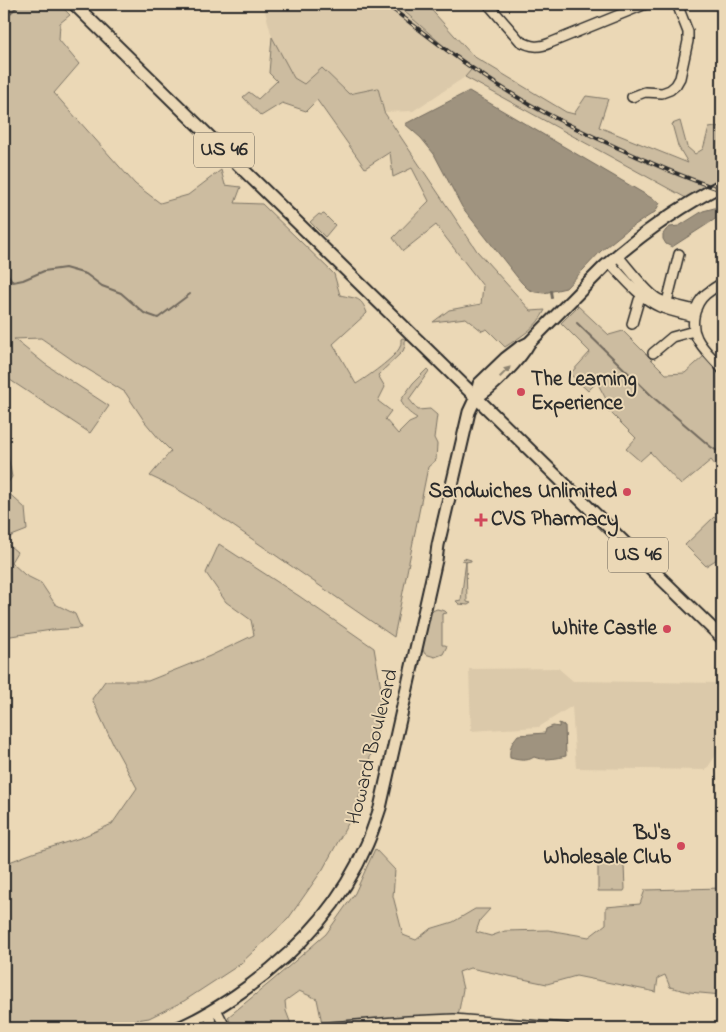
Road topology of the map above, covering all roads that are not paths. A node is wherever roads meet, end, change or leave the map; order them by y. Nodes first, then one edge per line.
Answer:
1 (74, 4) edge
2 (488, 4) edge
3 (646, 4) edge
4 (676, 4) edge
5 (632, 97) dead end
6 (722, 185) edge
7 (679, 254) dead end
8 (722, 256) edge
9 (613, 259) junction
10 (722, 268) edge
11 (722, 283) edge
12 (646, 294) junction
13 (666, 306) junction
14 (695, 313) junction
15 (632, 324) dead end
16 (694, 331) junction
17 (653, 353) dead end
18 (718, 357) edge
19 (722, 369) edge
20 (476, 396) junction
21 (722, 638) edge
22 (212, 1011) junction
23 (178, 1028) edge
24 (212, 1028) edge
25 (228, 1028) edge
26 (317, 1028) edge
27 (565, 1028) edge

1 - 20 main road, US 46
2 - 3 street
4 - 5 street
6 - 9 main road, Howard Boulevard
7 - 13 street
8 - 10 street
9 - 12 street
9 - 20 main road, Howard Boulevard
11 - 14 street
12 - 13 street
12 - 15 street
13 - 14 street
14 - 16 street
16 - 17 street
16 - 18 street
18 - 19 street
20 - 21 main road, US 46
20 - 22 main road, Howard Boulevard
22 - 23 main road, Howard Boulevard
22 - 24 street
22 - 25 street
26 - 27 street

